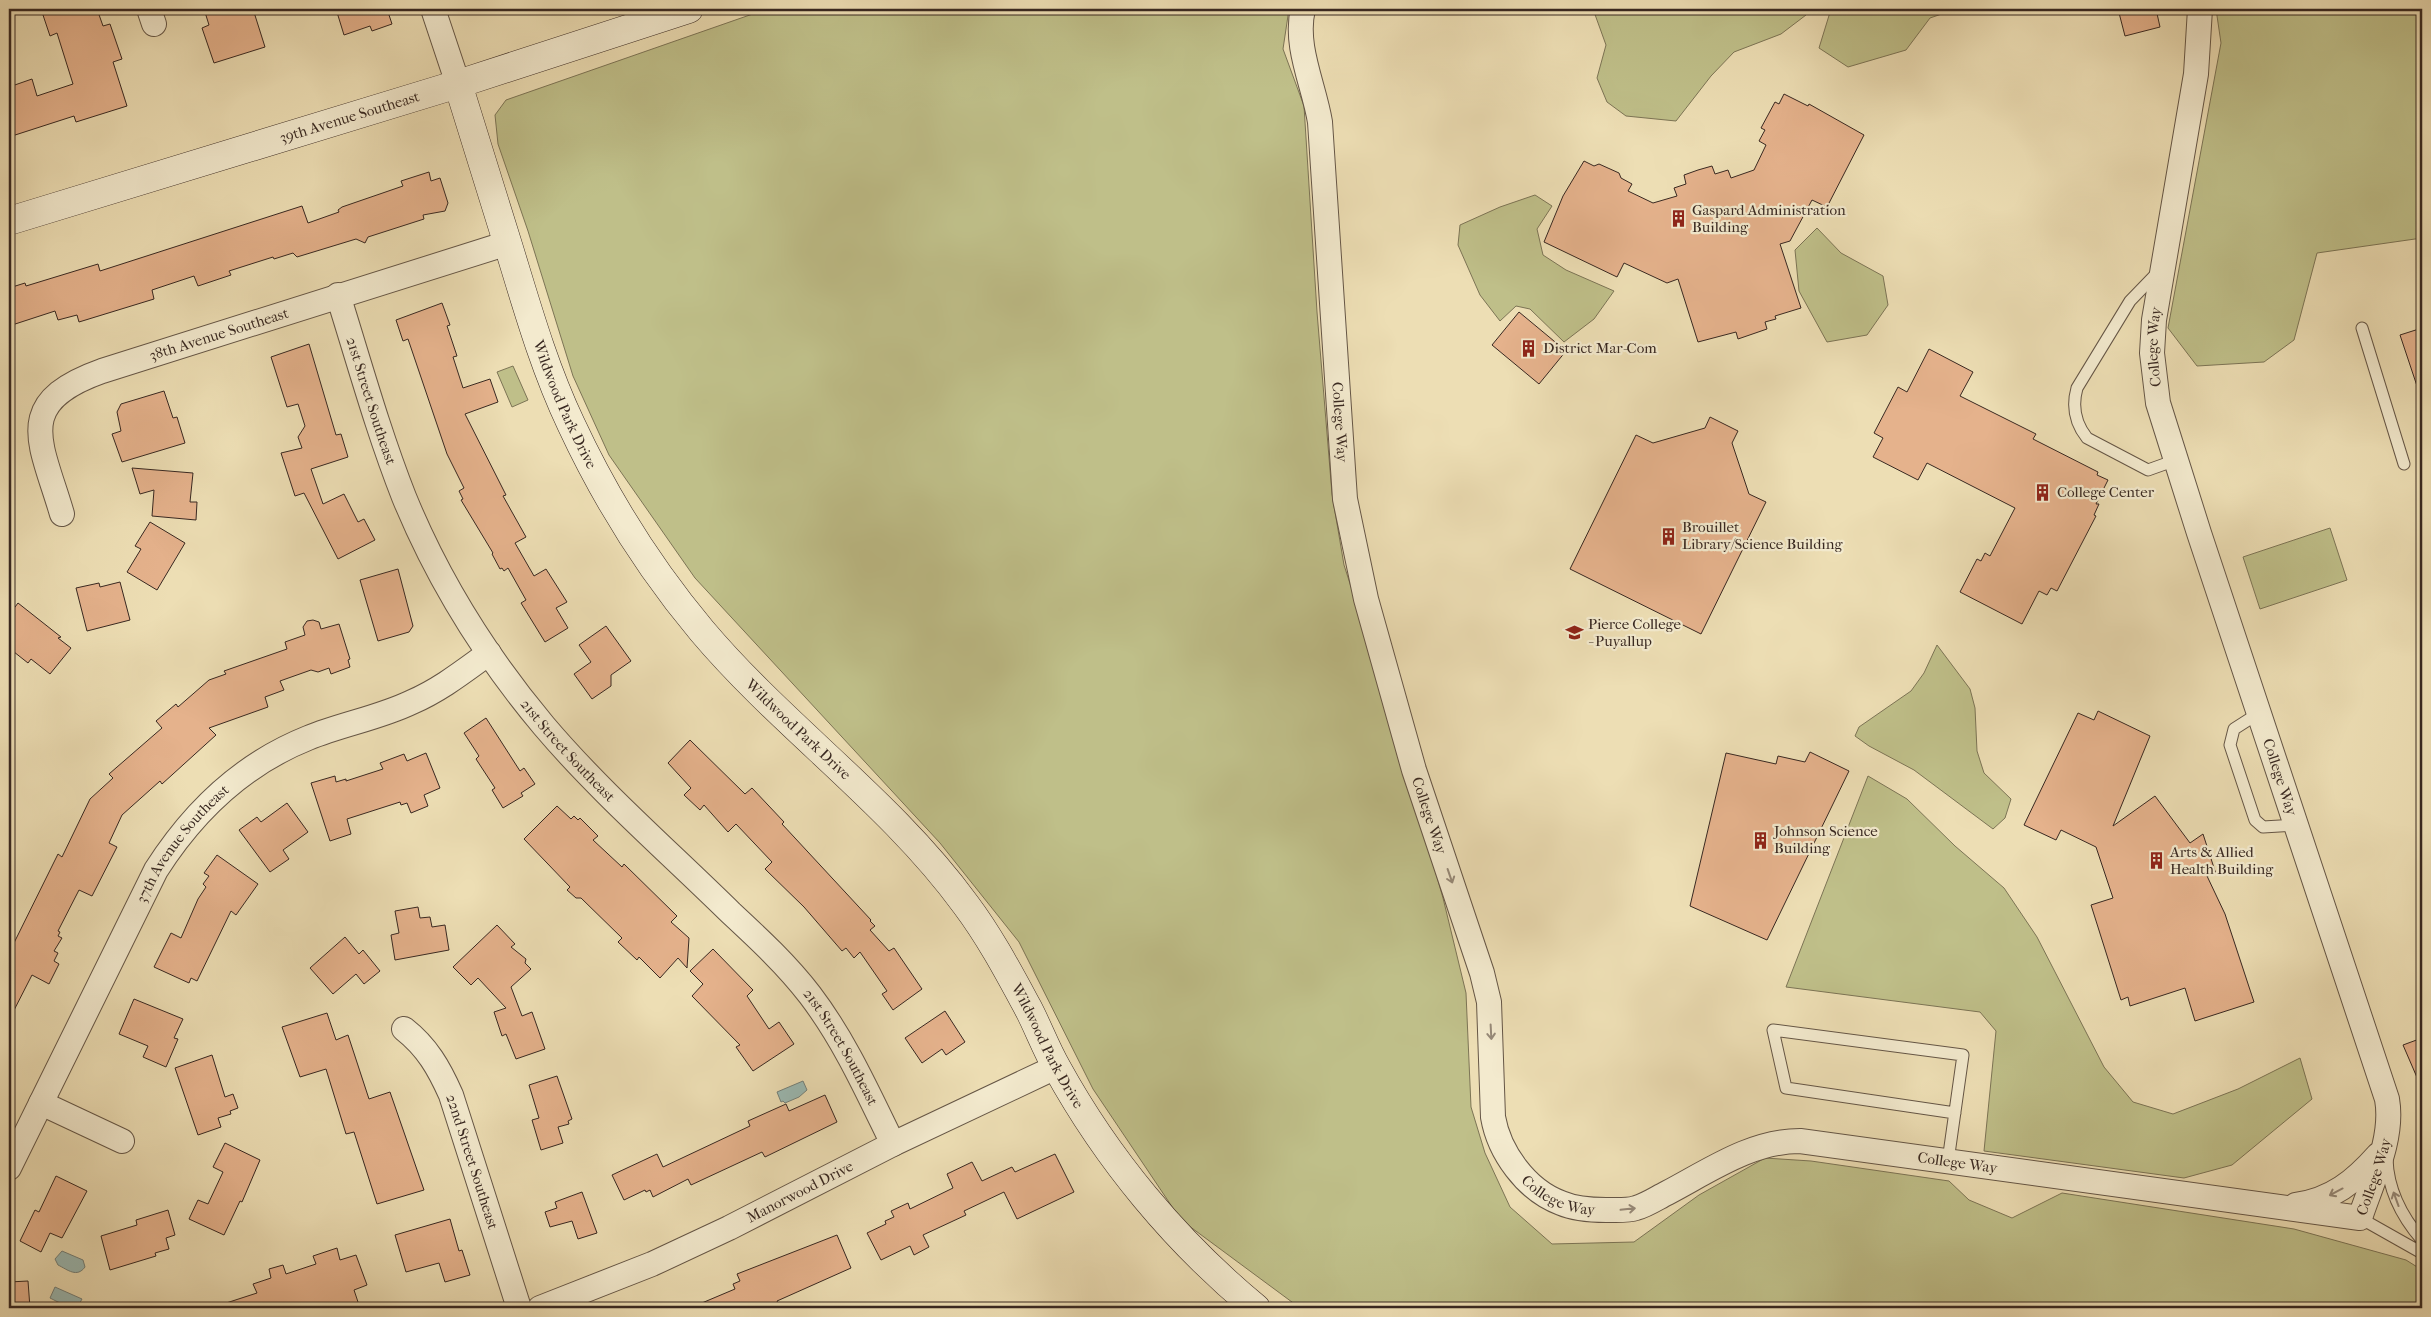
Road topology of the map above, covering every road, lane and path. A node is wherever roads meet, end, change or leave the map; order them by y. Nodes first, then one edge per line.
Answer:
1 (433, 9) edge
2 (689, 9) edge
3 (1303, 9) edge
4 (2200, 9) edge
5 (458, 84) junction
6 (9, 221) edge
7 (508, 243) junction
8 (2162, 268) junction
9 (338, 295) junction
10 (2362, 328) dead end
11 (2176, 460) junction
12 (2404, 464) dead end
13 (62, 514) dead end
14 (489, 654) junction
15 (2259, 713) junction
16 (2296, 825) junction
17 (404, 1029) dead end
18 (1056, 1067) junction
19 (41, 1103) junction
20 (1955, 1113) junction
21 (2386, 1138) junction
22 (122, 1141) dead end
23 (893, 1144) junction
24 (1948, 1161) junction
25 (9, 1168) edge
26 (2275, 1206) junction
27 (2360, 1218) junction
28 (2422, 1240) edge
29 (2422, 1253) edge
30 (519, 1308) edge
31 (540, 1308) edge
32 (1256, 1308) edge

1 - 5 street
2 - 5 street, 39th Avenue Southeast
3 -> 24 street, College Way
4 - 8 street, College Way
5 - 6 street, 39th Avenue Southeast
5 - 7 street, Wildwood Park Drive
7 - 9 street, 38th Avenue Southeast
7 - 18 street, Wildwood Park Drive
8 - 11 street, College Way
8 - 11 lane
9 - 13 street, 38th Avenue Southeast
9 - 14 street, 21st Street Southeast
10 - 12 lane
11 - 15 street, College Way
14 - 19 street, 37th Avenue Southeast
14 - 23 street, 21st Street Southeast
15 - 16 street, College Way
15 - 16 lane
16 - 21 street, College Way
17 - 30 street, 22nd Street Southeast
18 - 23 street, Manorwood Drive
18 - 32 street, Wildwood Park Drive
19 - 22 street
19 - 25 street, 37th Avenue Southeast
20 - 20 lane
20 - 24 lane
21 -> 26 street
21 - 27 street, College Way
28 -> 21 lane
23 - 31 street, Manorwood Drive
24 - 26 street, College Way
26 - 27 street, College Way
27 - 29 lane

